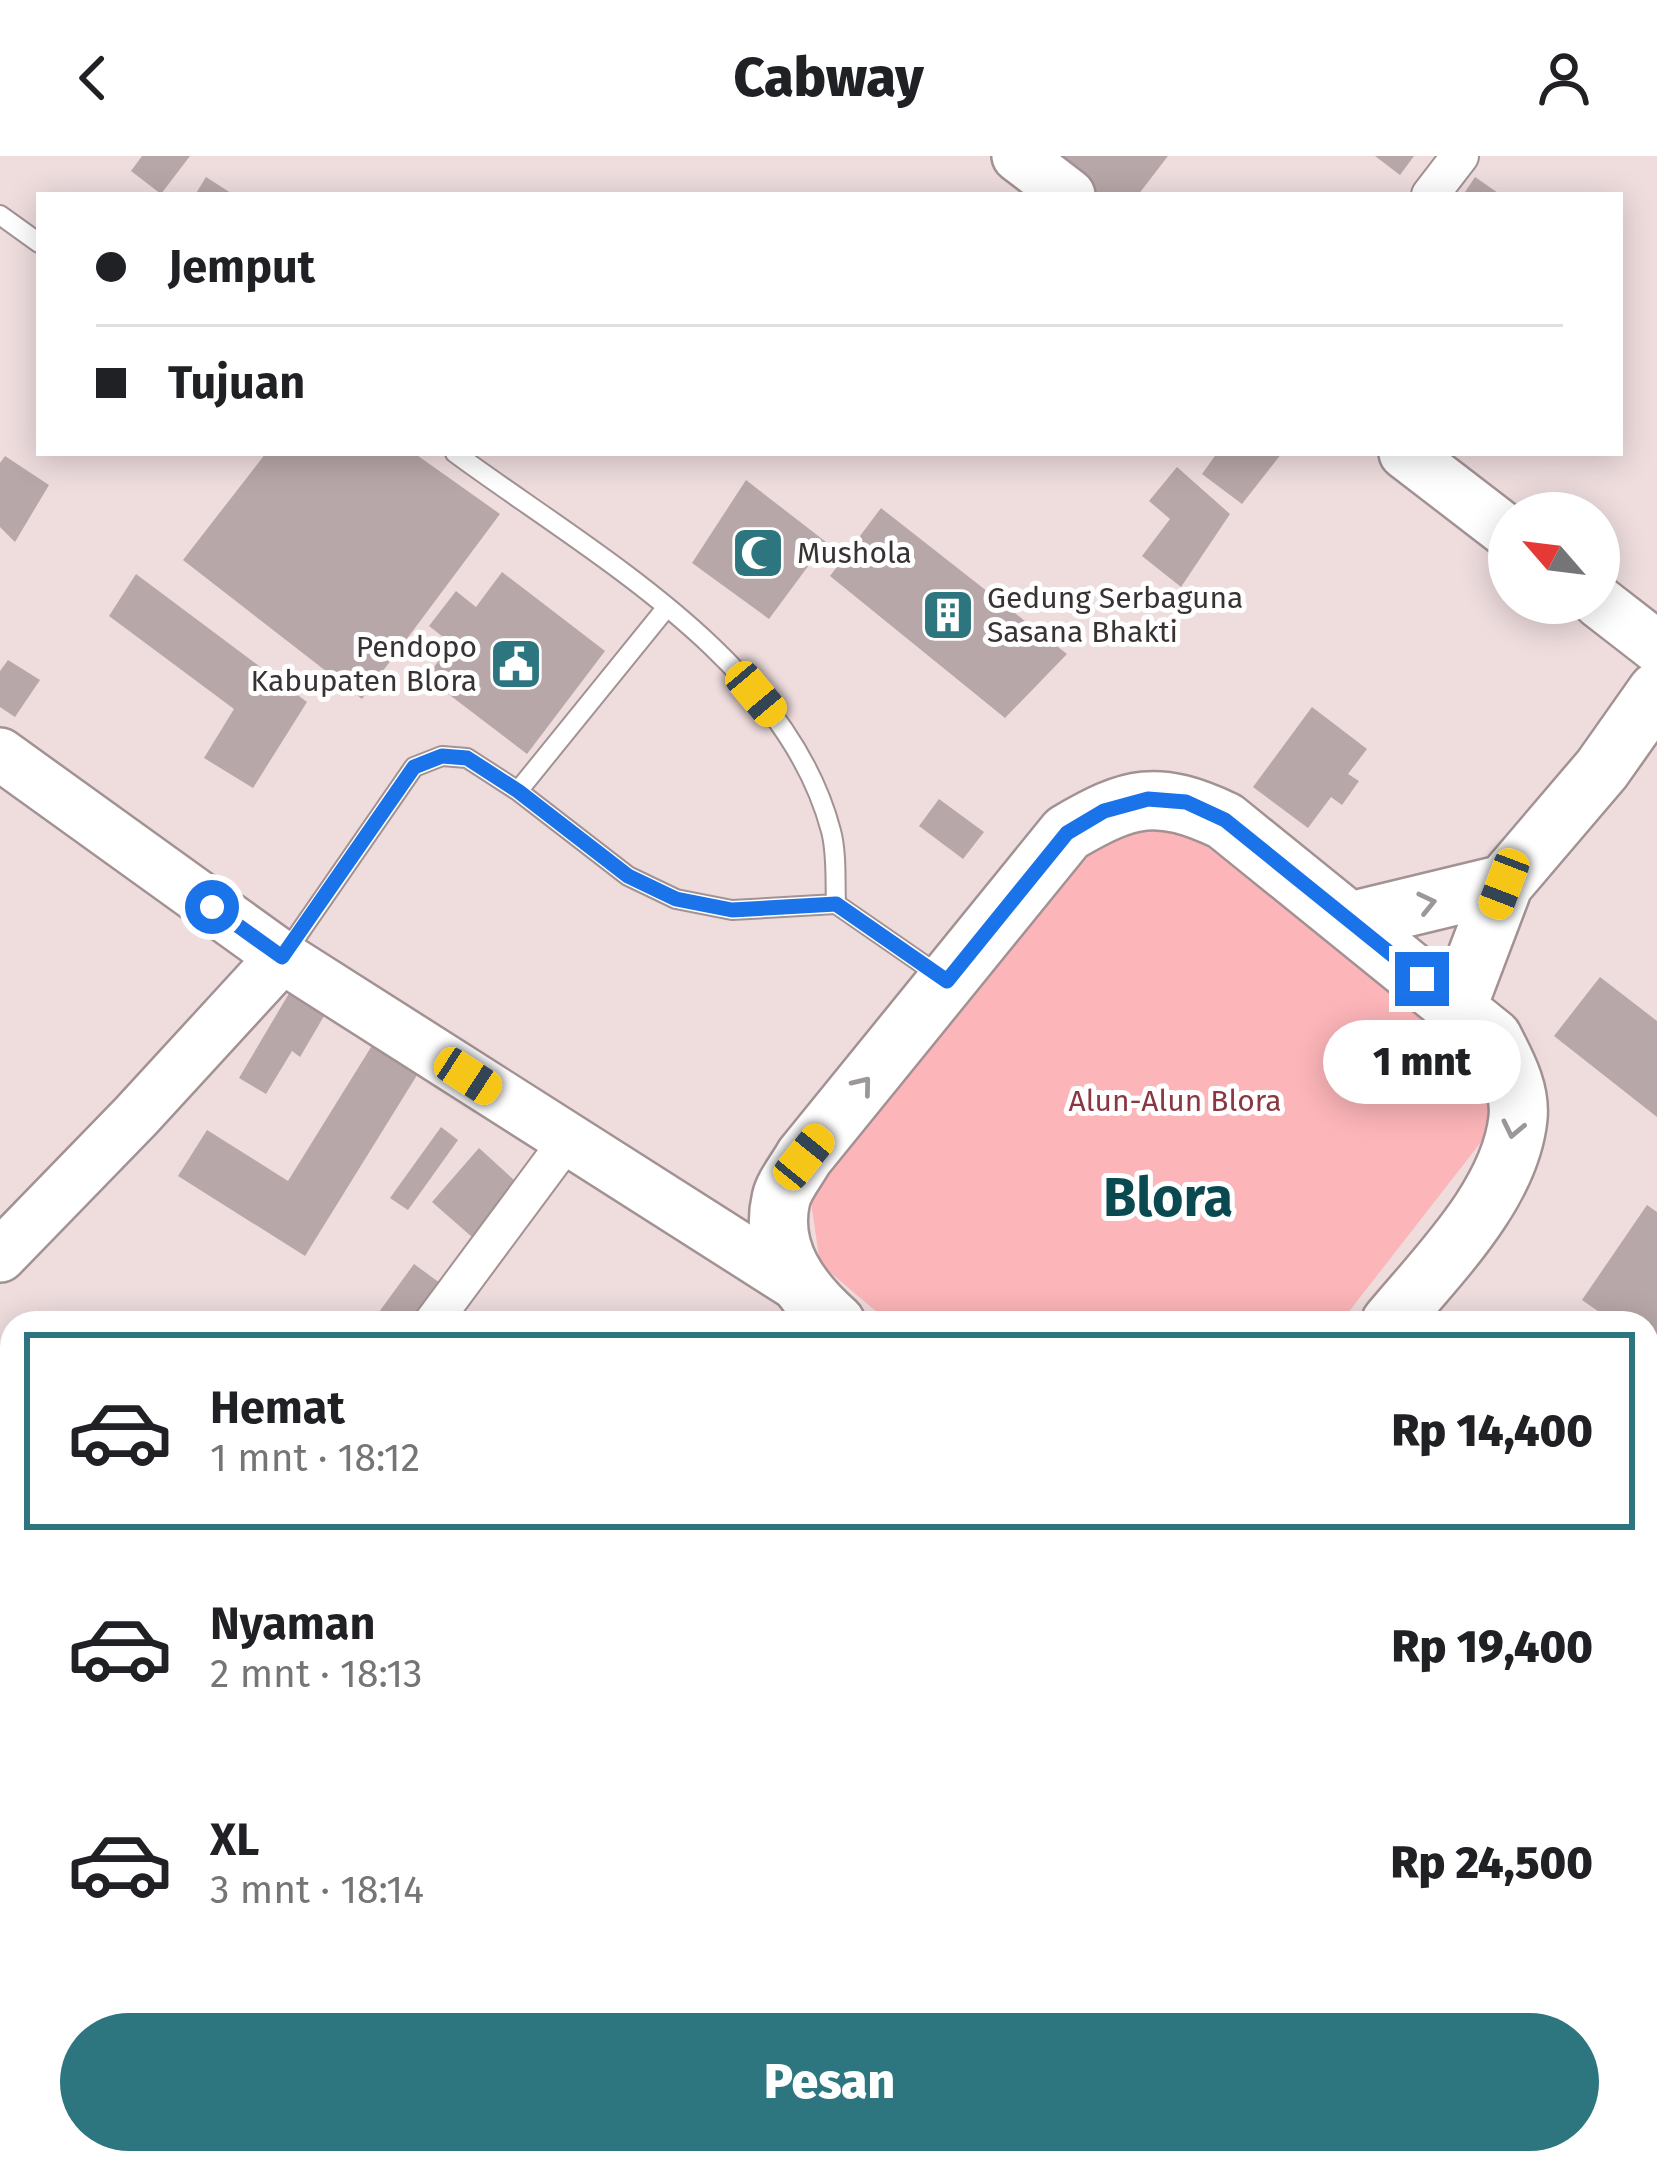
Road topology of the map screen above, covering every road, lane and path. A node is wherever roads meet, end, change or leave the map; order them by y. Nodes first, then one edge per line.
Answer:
1 (1018, 156) edge
2 (1460, 156) edge
3 (1065, 192) edge
4 (1432, 192) edge
5 (0, 214) edge
6 (36, 241) edge
7 (458, 456) edge
8 (1409, 456) edge
9 (1488, 516) edge
10 (667, 607) junction
11 (1620, 618) edge
12 (1657, 647) edge
13 (1657, 691) edge
14 (0, 754) edge
15 (518, 791) junction
16 (1504, 884) junction
17 (836, 904) junction
18 (1351, 921) junction
19 (282, 957) junction
20 (947, 981) junction
21 (1457, 1008) junction
22 (567, 1141) junction
23 (0, 1256) edge
24 (818, 1304) edge
25 (441, 1311) edge
26 (1410, 1311) edge

1 - 3 main road
2 - 4 street
5 - 6 lane
7 - 10 lane
8 - 9 main road
10 - 15 lane
10 - 17 lane
11 - 12 main road
13 - 16 main road
14 - 19 main road
15 - 17 lane
15 - 19 lane
18 -> 16 main road
16 - 21 main road
17 - 20 lane
18 - 20 main road
18 - 21 main road
19 - 22 main road
19 - 23 main road
24 -> 20 main road
21 -> 26 main road
22 - 24 main road
22 - 25 street

